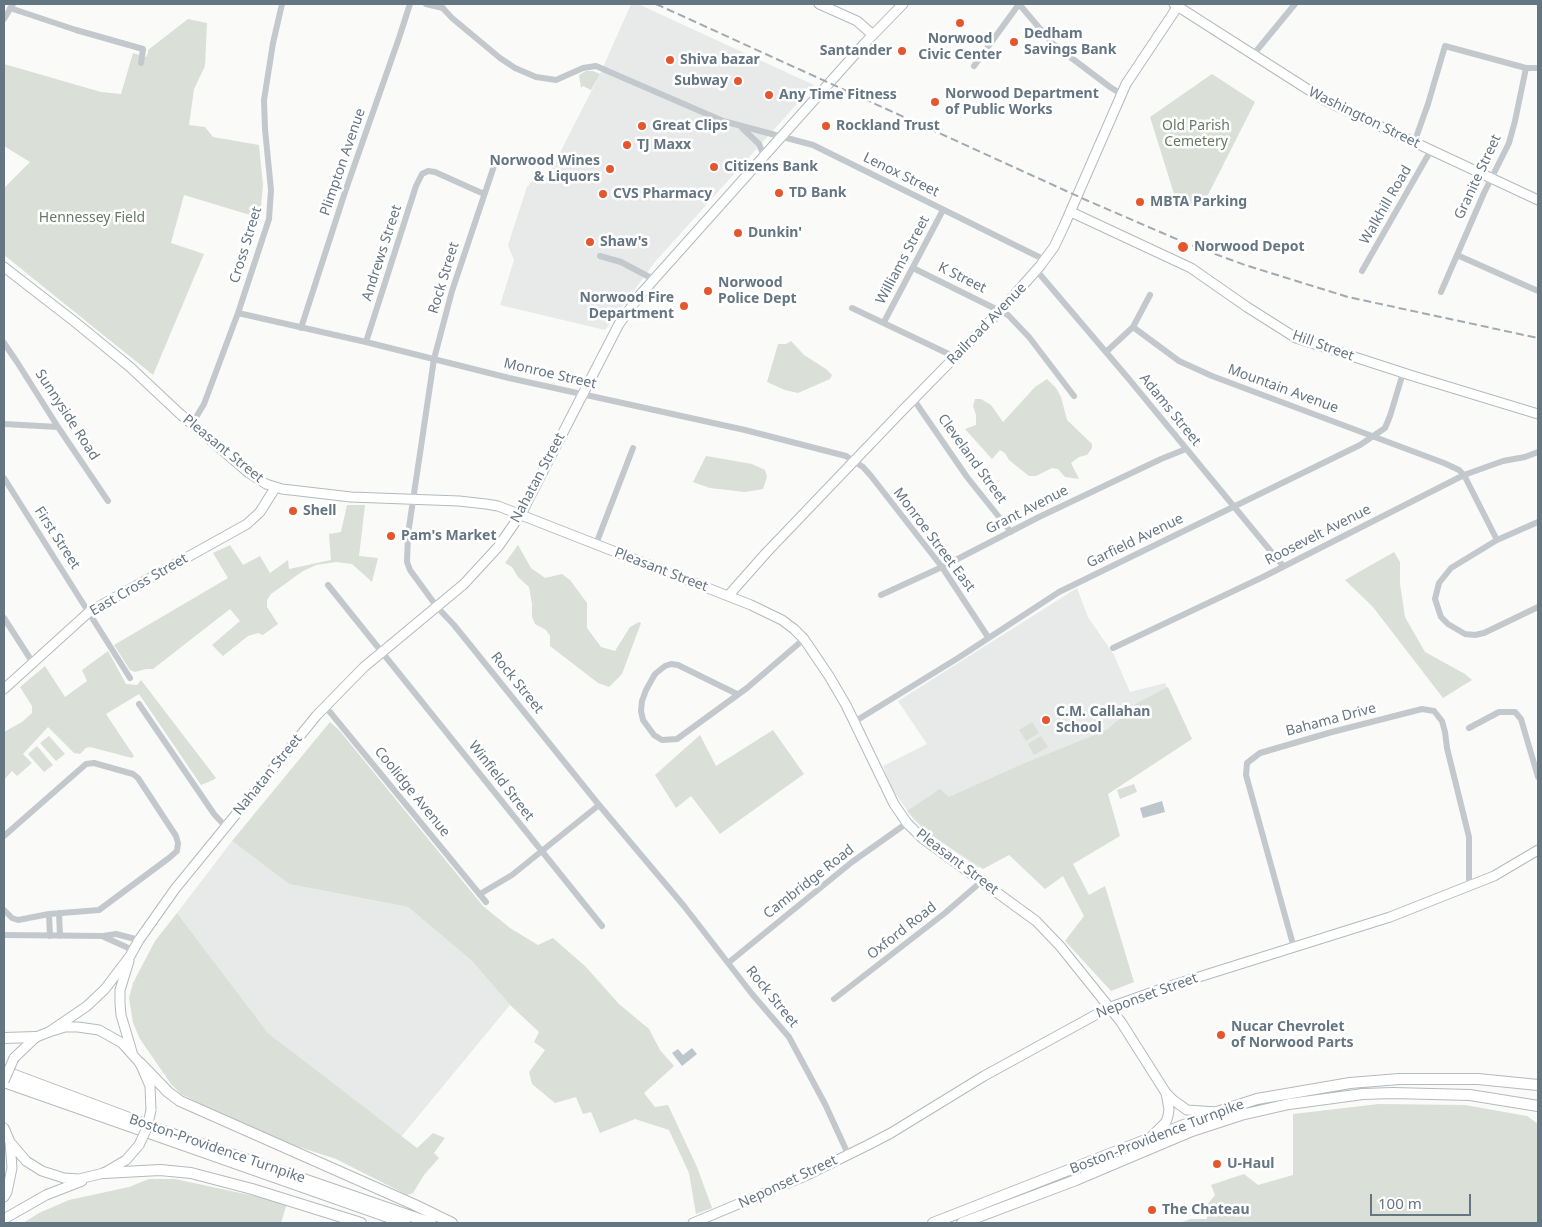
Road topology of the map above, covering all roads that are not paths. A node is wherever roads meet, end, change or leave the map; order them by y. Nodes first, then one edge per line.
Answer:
1 (282, 4) edge
2 (410, 4) edge
3 (426, 4) edge
4 (819, 4) edge
5 (903, 4) edge
6 (1019, 4) edge
7 (1295, 4) edge
8 (1177, 5) edge
9 (12, 6) edge
10 (441, 6) edge
11 (4, 19) edge
12 (873, 35) junction
13 (1253, 54) junction
14 (141, 63) dead end
15 (974, 66) dead end
16 (1526, 68) junction
17 (1538, 68) edge
18 (1121, 94) junction
19 (741, 127) junction
20 (781, 137) junction
21 (1414, 143) junction
22 (1430, 150) junction
23 (764, 156) junction
24 (496, 160) dead end
25 (1491, 178) junction
26 (484, 194) junction
27 (1538, 200) edge
28 (943, 210) junction
29 (1071, 212) junction
30 (1457, 255) junction
31 (600, 256) dead end
32 (1045, 260) junction
33 (4, 267) edge
34 (913, 268) junction
35 (1037, 271) junction
36 (1362, 271) dead end
37 (653, 280) junction
38 (1441, 292) dead end
39 (1538, 292) edge
40 (1150, 295) dead end
41 (852, 308) dead end
42 (1001, 310) junction
43 (238, 313) junction
44 (884, 322) junction
45 (1133, 327) junction
46 (301, 328) junction
47 (366, 342) junction
48 (4, 343) edge
49 (1106, 352) junction
50 (955, 357) junction
51 (434, 359) junction
52 (1403, 373) junction
53 (582, 394) junction
54 (1074, 396) dead end
55 (914, 400) junction
56 (1538, 414) edge
57 (4, 424) edge
58 (192, 424) junction
59 (58, 427) junction
60 (1374, 436) junction
61 (632, 448) dead end
62 (1186, 449) junction
63 (1538, 452) edge
64 (855, 460) junction
65 (1464, 475) junction
66 (4, 478) edge
67 (275, 488) junction
68 (412, 500) junction
69 (108, 501) dead end
70 (1234, 506) junction
71 (521, 514) junction
72 (1538, 522) edge
73 (1011, 532) junction
74 (1497, 540) junction
75 (596, 544) junction
76 (1283, 566) junction
77 (942, 567) junction
78 (328, 585) dead end
79 (882, 595) dead end
80 (728, 596) junction
81 (437, 607) junction
82 (1538, 608) edge
83 (90, 612) junction
84 (4, 618) edge
85 (988, 637) junction
86 (804, 639) junction
87 (1112, 648) dead end
88 (381, 652) junction
89 (33, 663) junction
90 (130, 678) dead end
91 (4, 689) edge
92 (737, 694) junction
93 (139, 704) dead end
94 (325, 706) junction
95 (854, 722) junction
96 (1470, 728) dead end
97 (1538, 777) edge
98 (599, 805) junction
99 (907, 823) junction
100 (226, 827) junction
101 (4, 836) edge
102 (1538, 850) edge
103 (541, 852) junction
104 (982, 880) junction
105 (1472, 886) junction
106 (480, 894) junction
107 (486, 902) dead end
108 (4, 910) edge
109 (59, 913) junction
110 (49, 914) junction
111 (602, 926) dead end
112 (4, 936) edge
113 (50, 936) junction
114 (60, 936) junction
115 (103, 936) junction
116 (139, 940) junction
117 (1294, 948) junction
118 (132, 953) junction
119 (728, 963) junction
120 (834, 1000) dead end
121 (1108, 1008) junction
122 (49, 1032) junction
123 (36, 1037) junction
124 (4, 1038) edge
125 (132, 1052) junction
126 (140, 1063) junction
127 (4, 1071) edge
128 (4, 1081) edge
129 (1538, 1085) edge
130 (1166, 1093) junction
131 (1538, 1106) edge
132 (1217, 1112) junction
133 (4, 1128) edge
134 (1151, 1137) junction
135 (10, 1142) junction
136 (848, 1154) junction
137 (104, 1173) junction
138 (91, 1178) junction
139 (4, 1197) edge
140 (4, 1219) edge
141 (361, 1223) edge
142 (405, 1223) edge
143 (431, 1223) edge
144 (452, 1223) edge
145 (693, 1223) edge
146 (933, 1223) edge
147 (962, 1223) edge

1 - 43 street, Cross Street
2 - 46 street, Plimpton Avenue
3 - 10 street
4 - 12 street
5 - 12 street, Nahatan Street
6 - 15 street
6 - 18 street
7 - 13 street
8 - 13 street, Washington Street
8 - 18 street, Railroad Avenue
9 - 11 street
9 - 14 street
10 - 19 street, Lenox Street
12 - 20 street, Nahatan Street
13 - 21 street, Washington Street
16 - 17 street
16 - 21 street
16 - 25 street, Granite Street
18 - 29 street, Railroad Avenue
19 - 20 street, Lenox Street
19 - 23 street, Lenox Street
20 - 23 street, Nahatan Street
20 - 28 street, Lenox Street
21 - 22 street, Washington Street
22 - 25 street, Washington Street
22 - 36 street, Walkhill Road
23 - 37 street, Nahatan Street
24 - 26 street, Rock Street
25 - 27 street, Washington Street
25 - 30 street, Granite Street
26 - 47 street, Andrews Street
26 - 51 street, Rock Street
28 - 32 street, Lenox Street
28 - 34 street, Williams Street
29 - 32 street, Railroad Avenue
29 - 52 street, Hill Street
30 - 38 street, Granite Street
30 - 39 street
31 - 37 street
32 - 35 street, Railroad Avenue
33 - 58 street, Pleasant Street
34 - 42 street, K Street
34 - 44 street, Williams Street
35 - 42 street, Railroad Avenue
35 - 49 street, Adams Street
37 - 53 street, Nahatan Street
40 - 45 street
41 - 44 street
42 - 50 street, Railroad Avenue
42 - 54 street, K Street
43 - 46 street, Monroe Street
43 - 58 street, Cross Street
44 - 50 street
45 - 49 street
45 - 60 street, Mountain Avenue
46 - 47 street, Monroe Street
47 - 51 street, Monroe Street
48 - 59 street, Sunnyside Road
49 - 62 street, Adams Street
50 - 55 street, Railroad Avenue
51 - 53 street, Monroe Street
51 - 68 street, Rock Street
52 - 56 street, Hill Street
52 - 60 street, Garfield Avenue
53 - 64 street, Monroe Street
53 - 71 street, Nahatan Street
55 - 64 street, Railroad Avenue
55 - 73 street, Cleveland Street
57 - 59 street
58 - 67 street, Pleasant Street
59 - 69 street, Sunnyside Road
60 - 65 street, Mountain Avenue
60 - 70 street, Garfield Avenue
61 - 75 street
62 - 70 street, Adams Street
62 - 73 street, Grant Avenue
63 - 65 street, Roosevelt Avenue
64 - 77 street, Monroe Street East
64 - 80 street, Railroad Avenue
65 - 74 street
65 - 76 street, Roosevelt Avenue
66 - 83 street, First Street
67 - 68 street, Pleasant Street
67 - 83 street, East Cross Street
68 - 71 street, Pleasant Street
68 - 81 street, Rock Street
70 - 76 street, Adams Street
70 - 85 street, Garfield Avenue
71 - 75 street, Pleasant Street
71 - 81 street, Nahatan Street
72 - 74 street
73 - 77 street, Grant Avenue
74 - 82 street
75 - 80 street, Pleasant Street
76 - 87 street, Roosevelt Avenue
77 - 79 street, Grant Avenue
77 - 85 street, Monroe Street East
78 - 88 street, Winfield Street
80 - 86 street, Pleasant Street
81 - 88 street, Nahatan Street
81 - 98 street, Rock Street
83 - 89 street, East Cross Street
83 - 90 street, First Street
84 - 89 street
85 - 95 street, Garfield Avenue
86 - 92 street
86 - 95 street, Pleasant Street
88 - 94 street, Nahatan Street
88 - 103 street, Winfield Street
89 - 91 street, East Cross Street
92 - 92 street
93 - 100 street
94 - 100 street, Nahatan Street
94 - 106 street, Coolidge Avenue
95 - 99 street, Pleasant Street
96 - 97 street
98 - 103 street
98 - 119 street, Rock Street
99 - 104 street, Pleasant Street
99 - 119 street, Cambridge Road
100 - 116 street, Nahatan Street
101 - 109 street
102 - 105 street, Neponset Street
103 - 106 street
103 - 111 street, Winfield Street
104 - 120 street, Oxford Road
104 - 121 street, Pleasant Street
105 - 117 street, Neponset Street
105 - 117 street, Bahama Drive
106 - 107 street, Coolidge Avenue
108 - 110 street
109 - 110 street
109 - 114 street
110 - 113 street
112 - 113 street
113 - 114 street
114 - 115 street
115 - 116 street
115 - 118 street
116 - 118 street, Nahatan Street
117 - 121 street, Neponset Street
118 - 122 street, Nahatan Street
118 - 125 street, Nahatan Street
119 - 136 street, Rock Street
121 - 130 street, Pleasant Street
121 - 136 street, Neponset Street
122 - 123 street
122 - 125 street
123 - 124 main road
123 - 128 street, bridge
125 - 126 street
126 - 137 street, bridge
126 - 144 main road
127 - 143 main road, Boston-Providence Turnpike
128 - 142 main road, Boston-Providence Turnpike
129 - 132 main road, Boston-Providence Turnpike
130 - 132 street, Pleasant Street
130 - 134 street, Pleasant Street
131 - 147 main road, Boston-Providence Turnpike
132 - 134 main road, Boston-Providence Turnpike
133 - 135 street
134 - 146 main road, Boston-Providence Turnpike
135 - 138 street
135 - 139 street
136 - 145 street, Neponset Street
137 - 138 street
137 - 141 main road
138 - 140 street

